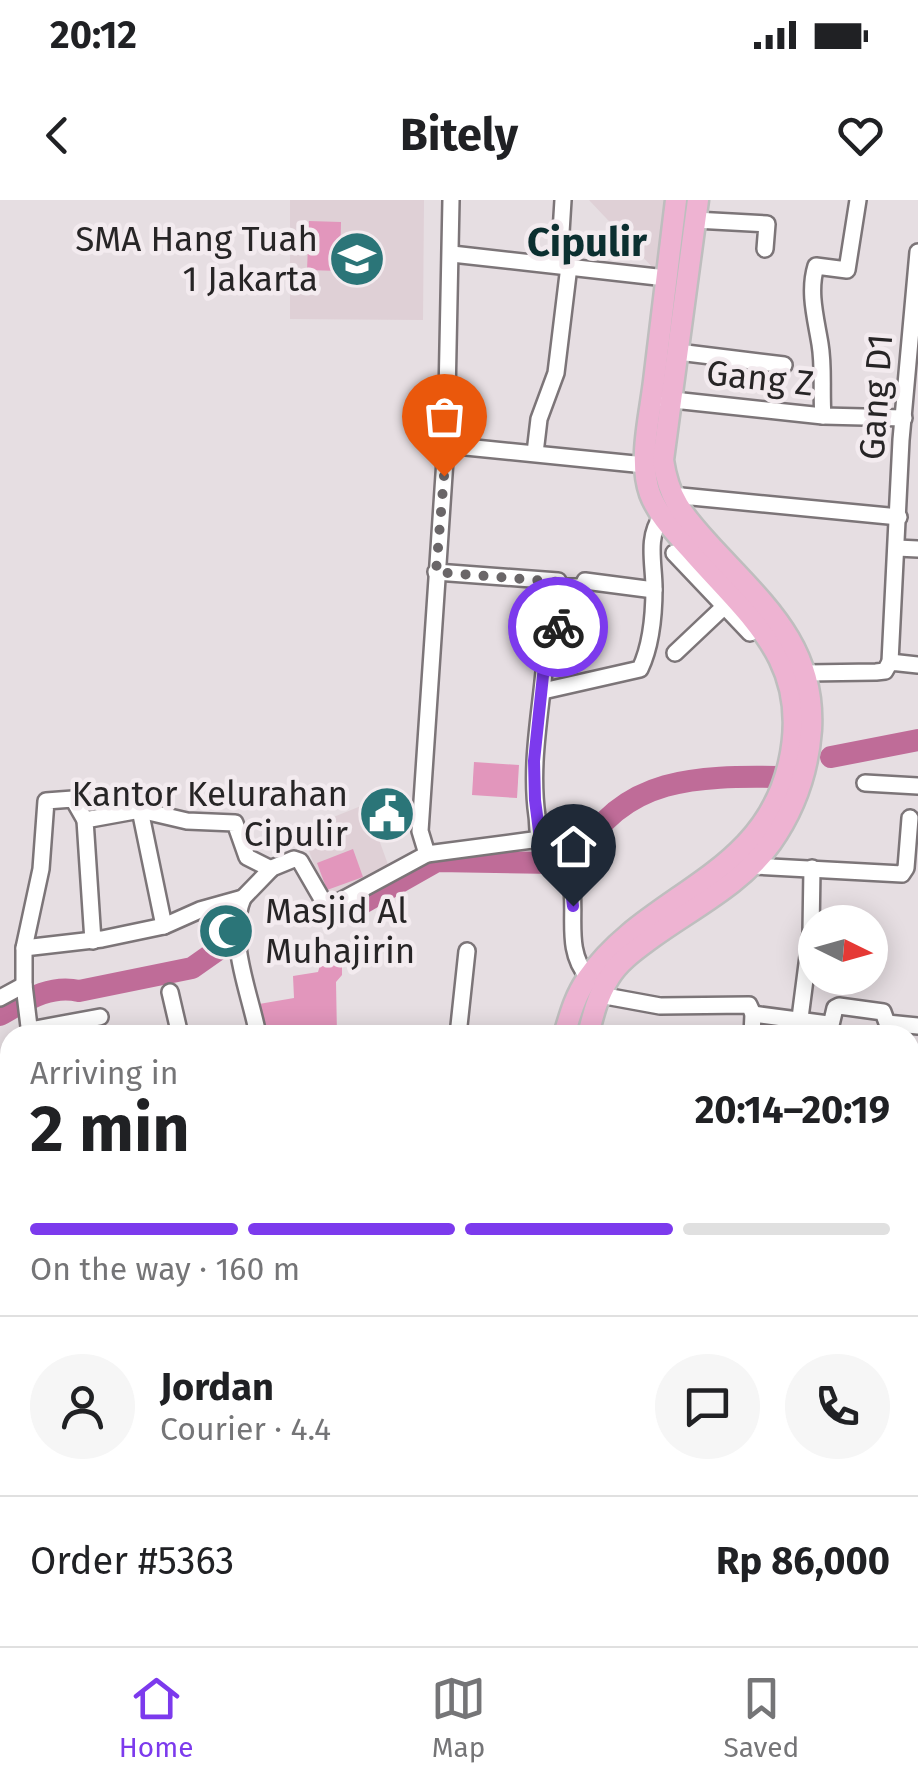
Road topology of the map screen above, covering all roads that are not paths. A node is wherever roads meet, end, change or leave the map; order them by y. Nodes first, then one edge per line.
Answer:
1 (452, 200) edge
2 (563, 200) edge
3 (676, 200) edge
4 (858, 200) edge
5 (696, 210) edge
6 (765, 248) dead end
7 (918, 252) edge
8 (452, 254) junction
9 (564, 265) junction
10 (666, 278) junction
11 (678, 352) junction
12 (784, 365) dead end
13 (661, 399) junction
14 (823, 416) junction
15 (904, 418) junction
16 (910, 441) edge
17 (446, 445) junction
18 (535, 453) junction
19 (645, 464) junction
20 (671, 495) junction
21 (662, 516) junction
22 (899, 517) junction
23 (897, 548) junction
24 (918, 549) edge
25 (674, 553) dead end
26 (436, 572) junction
27 (559, 587) junction
28 (654, 590) junction
29 (735, 596) junction
30 (750, 633) dead end
31 (675, 653) dead end
32 (890, 662) junction
33 (918, 665) edge
34 (807, 673) junction
35 (542, 692) junction
36 (865, 783) dead end
37 (918, 786) edge
38 (140, 810) junction
39 (910, 818) dead end
40 (85, 820) junction
41 (540, 839) junction
42 (428, 854) junction
43 (753, 866) junction
44 (812, 868) junction
45 (270, 869) junction
46 (244, 898) junction
47 (164, 926) junction
48 (94, 940) junction
49 (24, 948) junction
50 (467, 950) dead end
51 (588, 977) junction
52 (170, 992) dead end
53 (600, 995) junction
54 (26, 996) junction
55 (0, 998) edge
56 (753, 1014) junction
57 (100, 1018) dead end
58 (800, 1018) junction
59 (29, 1025) edge
60 (67, 1025) edge
61 (178, 1025) edge
62 (256, 1025) edge
63 (459, 1025) edge
64 (567, 1025) edge
65 (591, 1025) edge
66 (752, 1025) edge
67 (818, 1025) edge
68 (832, 1025) edge
69 (910, 1025) edge

1 - 8 street
2 - 9 street
3 - 10 main road
4 - 14 street
5 - 6 street
5 - 11 main road
7 - 15 street, Gang D1
8 - 9 street
8 - 17 street
9 - 10 street
9 - 18 street
10 - 13 main road
11 - 12 street
11 - 13 main road
13 - 14 street, Gang Z
13 - 19 main road
13 - 20 main road
14 - 15 street, Gang Z
15 - 16 street, Gang D1
16 - 22 street, Gang D1
17 - 18 street
17 - 26 street
18 - 19 street
19 - 21 main road
20 - 22 street
20 - 29 main road
21 - 28 street
21 - 29 main road
22 - 23 street, Gang D1
23 - 24 street
23 - 32 street, Gang D1
25 - 29 street
26 - 27 street
26 - 42 street
27 - 28 street
27 - 35 street
28 - 35 street
29 - 30 street
29 - 31 street
29 - 34 main road
29 - 51 main road
32 - 33 street
32 - 34 street
34 - 43 main road
35 - 41 street
36 - 37 street
38 - 40 street
38 - 45 street
38 - 47 street
39 - 44 street
40 - 48 street
40 - 49 street
41 - 42 street
41 - 51 street
42 - 45 street
43 - 44 street
43 - 53 main road
44 - 58 street
45 - 46 street
46 - 47 street
46 - 62 street
47 - 48 street
48 - 49 street
49 - 54 street
50 - 63 street
51 - 64 main road
52 - 61 street
53 - 56 street
53 - 65 main road
54 - 55 street
54 - 59 street
56 - 58 street
56 - 66 street
57 - 60 street
58 - 67 street
68 - 69 street

